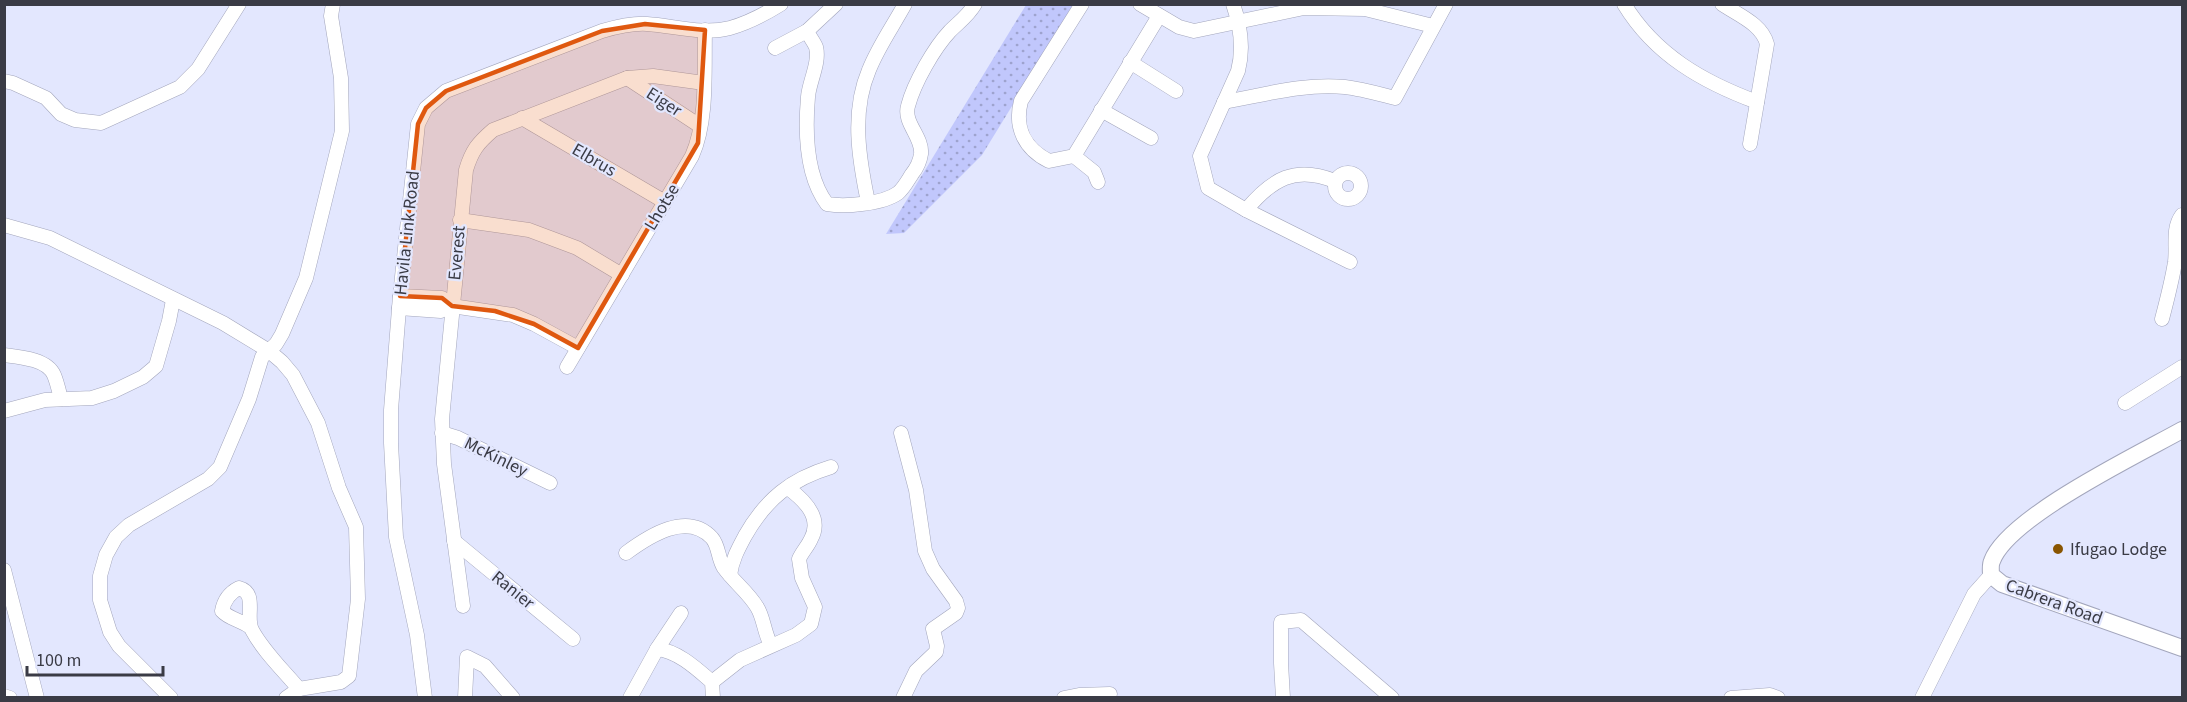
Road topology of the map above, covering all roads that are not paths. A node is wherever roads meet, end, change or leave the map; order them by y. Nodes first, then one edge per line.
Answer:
1 (239, 4) edge
2 (333, 4) edge
3 (781, 4) edge
4 (836, 4) edge
5 (905, 4) edge
6 (975, 4) edge
7 (1082, 4) edge
8 (1140, 4) edge
9 (1233, 4) edge
10 (1446, 4) edge
11 (1624, 4) edge
12 (1722, 4) edge
13 (1303, 6) edge
14 (1159, 16) junction
15 (1238, 20) junction
16 (1433, 26) junction
17 (705, 30) junction
18 (807, 31) junction
19 (775, 48) dead end
20 (1130, 63) junction
21 (627, 78) junction
22 (4, 81) edge
23 (704, 83) junction
24 (1176, 91) dead end
25 (1224, 102) junction
26 (1757, 102) junction
27 (1101, 110) junction
28 (522, 118) junction
29 (700, 126) junction
30 (1151, 138) dead end
31 (1750, 144) dead end
32 (1074, 156) junction
33 (1335, 181) dead end
34 (1098, 182) dead end
35 (665, 202) junction
36 (868, 202) junction
37 (1246, 210) junction
38 (2182, 215) edge
39 (460, 220) junction
40 (4, 225) edge
41 (1350, 262) dead end
42 (622, 275) junction
43 (173, 300) junction
44 (400, 302) junction
45 (452, 306) junction
46 (2162, 319) dead end
47 (579, 348) junction
48 (269, 351) junction
49 (4, 355) edge
50 (567, 367) dead end
51 (2182, 367) edge
52 (61, 399) junction
53 (2125, 403) dead end
54 (4, 411) edge
55 (2182, 430) edge
56 (901, 433) dead end
57 (442, 434) junction
58 (831, 467) dead end
59 (544, 477) dead end
60 (788, 488) junction
61 (454, 542) junction
62 (626, 553) dead end
63 (4, 570) edge
64 (730, 575) junction
65 (1991, 575) junction
66 (463, 606) dead end
67 (681, 613) dead end
68 (250, 627) dead end
69 (564, 638) dead end
70 (771, 645) junction
71 (2182, 648) edge
72 (657, 649) junction
73 (712, 682) junction
74 (299, 689) junction
75 (1110, 694) dead end
76 (4, 696) edge
77 (10, 698) edge
78 (38, 698) edge
79 (171, 698) edge
80 (285, 698) edge
81 (425, 698) edge
82 (465, 698) edge
83 (513, 698) edge
84 (630, 698) edge
85 (713, 698) edge
86 (903, 698) edge
87 (1064, 698) edge
88 (1283, 698) edge
89 (1392, 698) edge
90 (1731, 698) edge
91 (1778, 698) edge
92 (1922, 698) edge

1 - 22 street
2 - 48 street
3 - 17 street, Havila Link Road
4 - 18 street
5 - 36 street
6 - 36 street
7 - 32 street
8 - 14 street
9 - 15 street
10 - 16 street
11 - 26 street
12 - 26 street
13 - 15 street
13 - 16 street
14 - 15 street
14 - 20 street
15 - 25 street
16 - 25 street
17 - 23 street, Lhotse
17 - 44 street, Havila Link Road
18 - 19 street
18 - 36 street
20 - 24 street
20 - 27 street
21 - 23 street, Everest
21 - 28 street, Everest
21 - 29 street, Eiger
23 - 29 street, Lhotse
25 - 37 street
26 - 31 street
27 - 30 street
27 - 32 street
28 - 35 street, Elbrus
28 - 39 street, Everest
29 - 35 street, Lhotse
32 - 34 street
33 - 37 street
35 - 42 street, Lhotse
37 - 41 street
38 - 46 street
39 - 42 street
39 - 45 street, Everest
40 - 43 street
42 - 47 street, Lhotse
43 - 48 street
43 - 52 street
44 - 45 street
44 - 81 street, Havila Link Road
45 - 47 street
45 - 57 street, Everest
47 - 50 street, Lhotse
48 - 74 street
48 - 79 street
49 - 52 street
51 - 53 street
52 - 54 street
55 - 65 main road, Cabrera Road
56 - 86 street
57 - 59 street, McKinley
57 - 61 street, Everest
58 - 60 street
60 - 64 street
60 - 70 street
61 - 66 street, Everest
61 - 69 street, Ranier
62 - 64 street
63 - 78 street
64 - 70 street
65 - 71 main road, Cabrera Road
65 - 92 street
67 - 72 street
68 - 74 street
70 - 73 street
72 - 73 street
72 - 84 street
73 - 85 street
74 - 80 street
75 - 87 street
76 - 77 street
82 - 83 street
88 - 89 street
90 - 91 street

